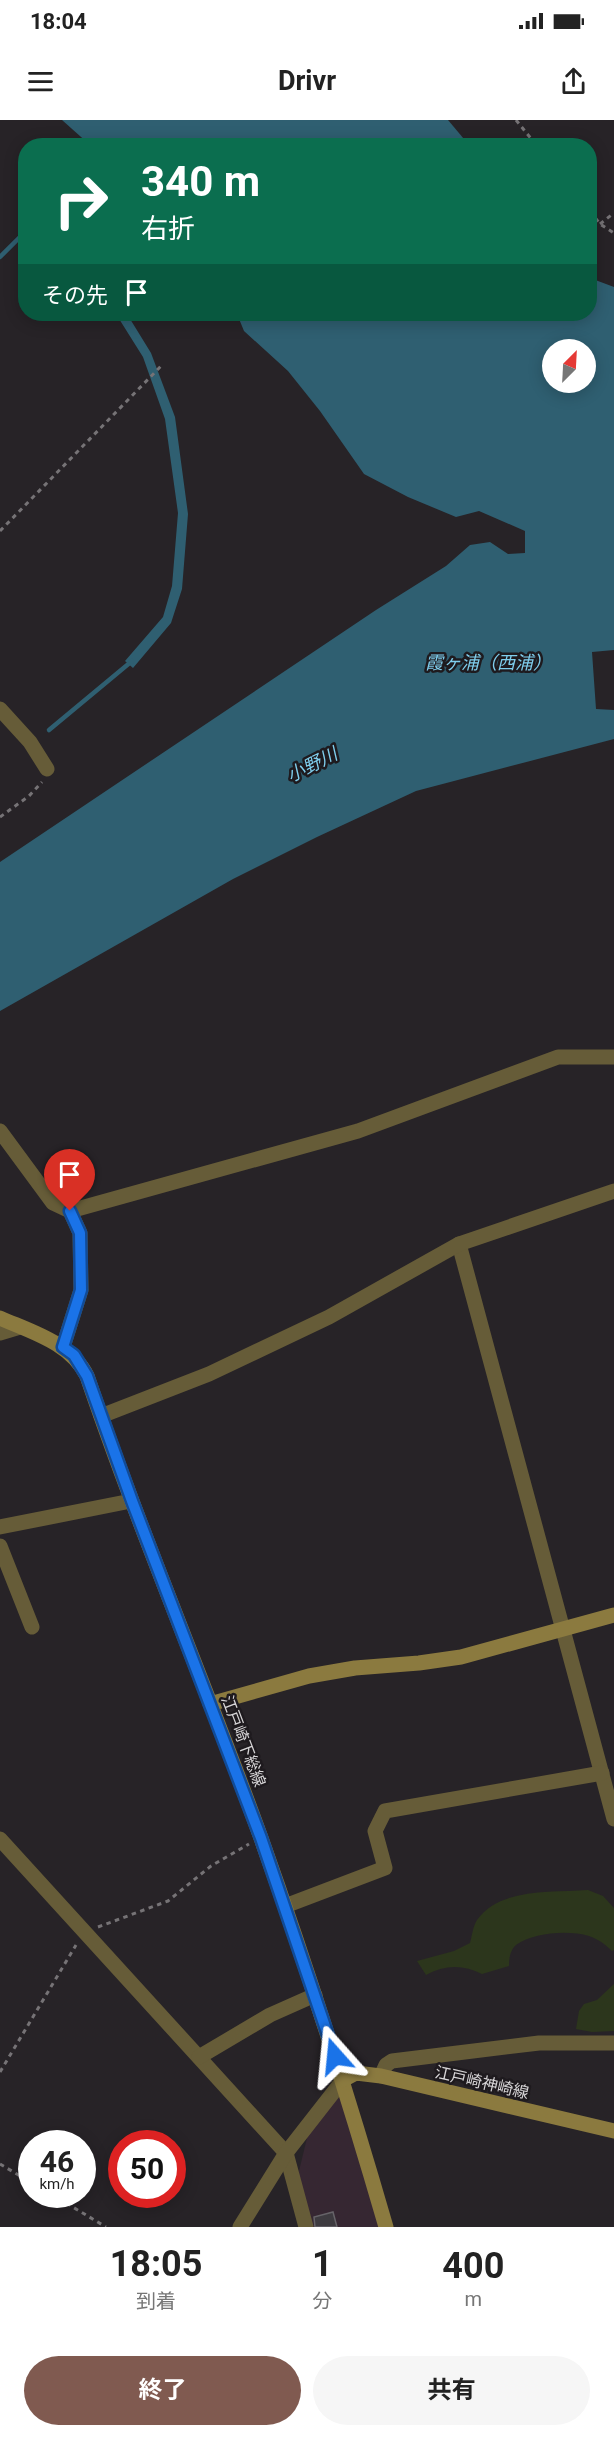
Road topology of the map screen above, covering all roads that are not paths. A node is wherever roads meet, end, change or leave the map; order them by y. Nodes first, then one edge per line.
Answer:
1 (0, 709) edge
2 (47, 770) road end
3 (614, 1057) edge
4 (0, 1131) edge
5 (614, 1191) edge
6 (70, 1211) junction
7 (459, 1244) junction
8 (0, 1318) edge
9 (20, 1327) junction
10 (0, 1333) edge
11 (63, 1347) junction
12 (101, 1416) junction
13 (132, 1501) junction
14 (0, 1527) edge
15 (0, 1546) edge
16 (614, 1615) edge
17 (32, 1627) dead end
18 (562, 1628) junction
19 (210, 1704) junction
20 (602, 1773) junction
21 (614, 1819) edge
22 (0, 1839) edge
23 (285, 1906) junction
24 (315, 1995) junction
25 (614, 2043) edge
26 (199, 2057) junction
27 (381, 2076) junction
28 (343, 2080) junction
29 (614, 2131) edge
30 (286, 2153) junction
31 (240, 2227) edge
32 (306, 2227) edge
33 (386, 2227) edge

1 - 2 street
3 - 6 street
4 - 6 street
5 - 7 street
6 - 11 street
7 - 12 street
7 - 18 street
8 - 9 main road, 江戸崎下総線
9 - 10 street
9 - 11 main road, 江戸崎下総線
11 - 12 main road, 江戸崎下総線
12 - 13 main road, 江戸崎下総線
13 - 14 street
13 - 19 main road, 江戸崎下総線
15 - 17 street
16 - 18 main road
18 - 19 main road
18 - 20 street
19 - 23 main road, 江戸崎下総線
20 - 21 street
20 - 23 street
22 - 26 street
23 - 24 main road, 江戸崎下総線
24 - 26 street
24 - 28 main road, 江戸崎下総線
25 - 27 street
26 - 30 street
27 - 28 main road, 江戸崎神崎線
27 - 29 main road, 江戸崎神崎線
28 - 30 street
28 - 33 main road, 江戸崎下総線
30 - 31 street
30 - 32 street

